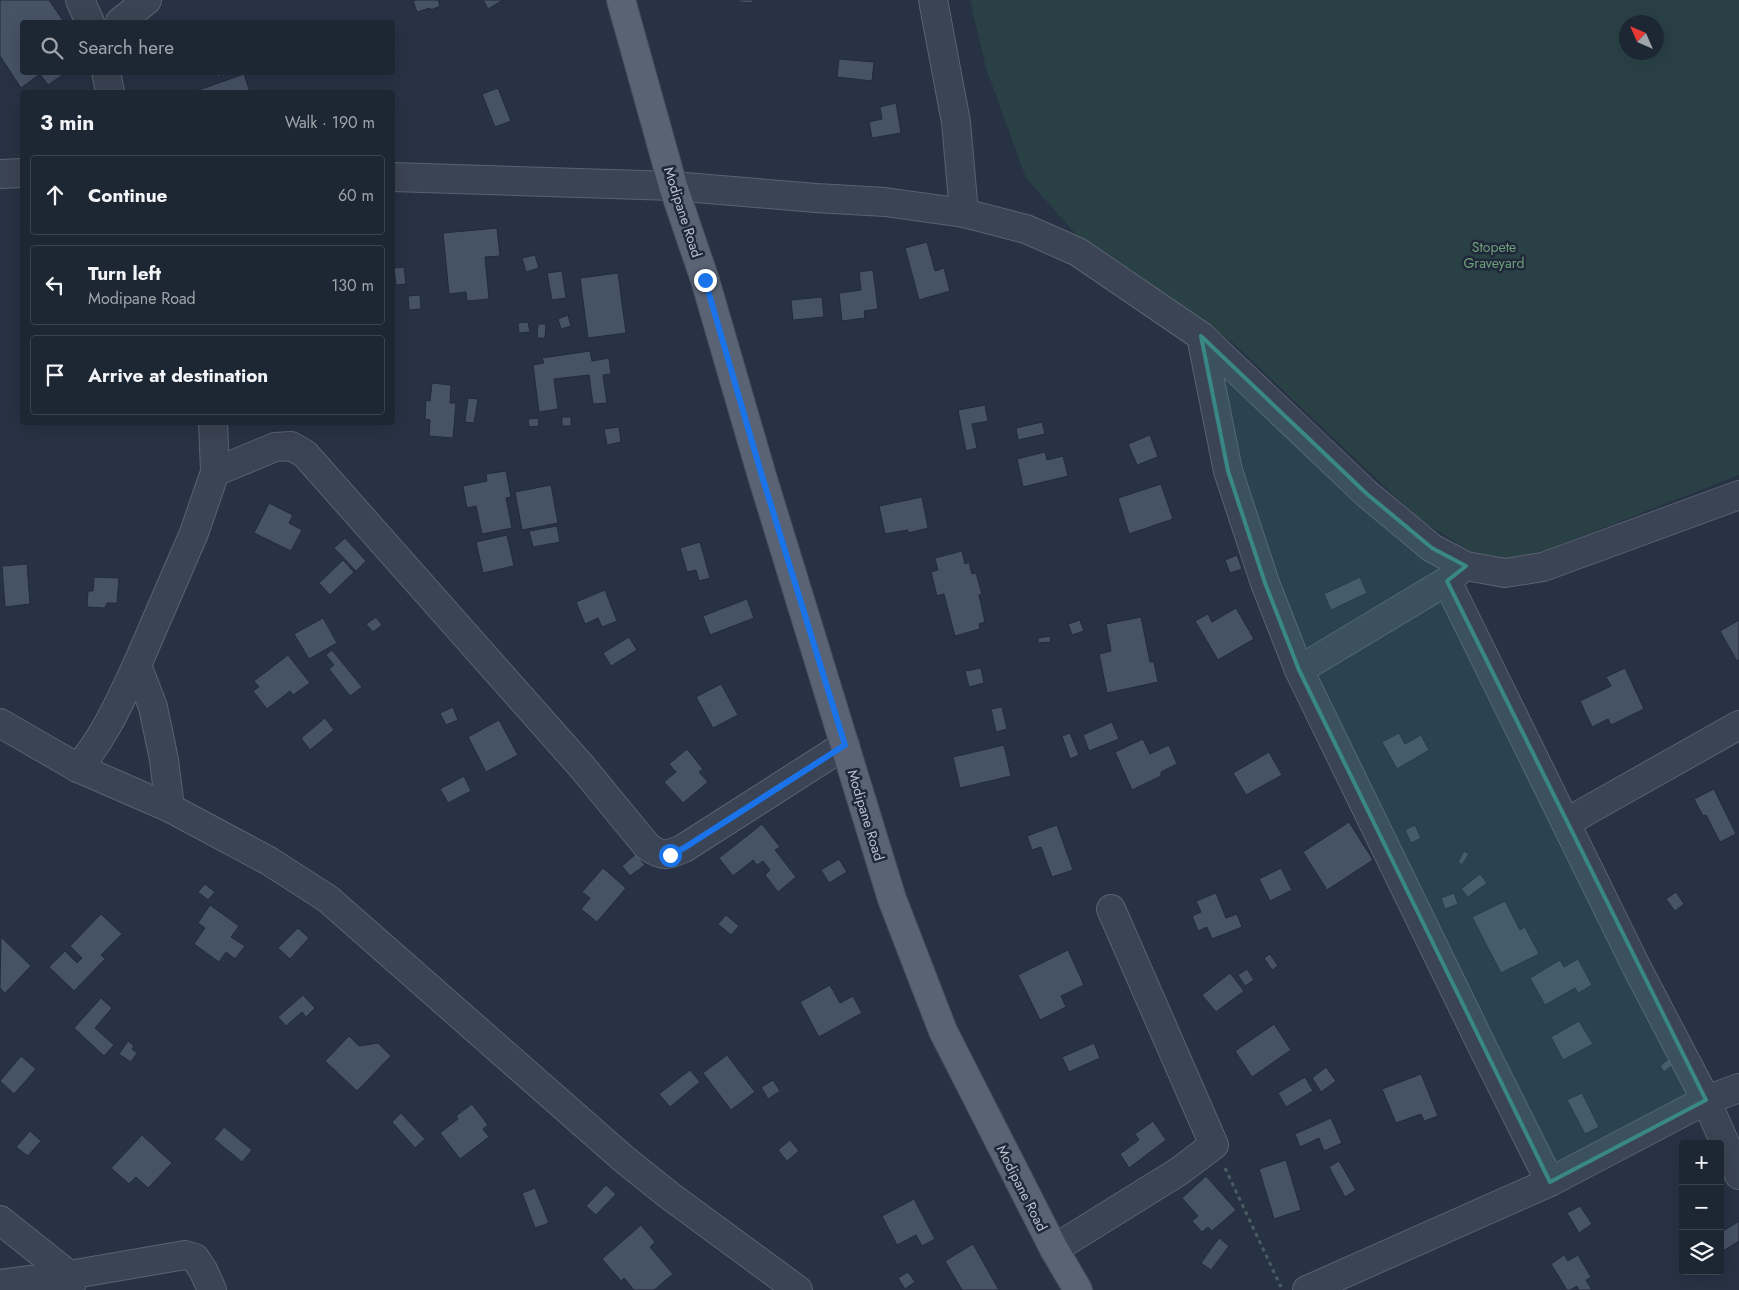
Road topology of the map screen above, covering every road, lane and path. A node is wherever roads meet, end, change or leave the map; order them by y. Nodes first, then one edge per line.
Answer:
1 (80, 0) edge
2 (147, 0) edge
3 (621, 0) edge
4 (933, 0) edge
5 (89, 20) edge
6 (122, 20) edge
7 (107, 75) edge
8 (110, 90) edge
9 (20, 173) edge
10 (0, 174) edge
11 (395, 177) edge
12 (674, 186) junction
13 (964, 213) junction
14 (1201, 336) junction
15 (213, 425) edge
16 (215, 472) junction
17 (1739, 495) edge
18 (1456, 573) junction
19 (137, 665) junction
20 (1299, 670) junction
21 (0, 723) edge
22 (1739, 725) edge
23 (845, 745) junction
24 (78, 768) junction
25 (170, 808) junction
26 (1567, 822) junction
27 (1111, 909) dead end
28 (1739, 1088) edge
29 (1706, 1100) junction
30 (1214, 1145) junction
31 (1739, 1176) edge
32 (1550, 1182) junction
33 (0, 1220) edge
34 (1054, 1250) junction
35 (71, 1282) edge
36 (0, 1284) edge
37 (212, 1290) edge
38 (798, 1290) edge
39 (1078, 1290) edge
40 (1282, 1290) edge
41 (1307, 1290) edge

1 - 5 street
2 - 6 street
3 - 12 main road, Modipane Road
4 - 13 street
7 - 8 street
9 - 10 street
11 - 12 street
12 - 13 street
12 - 23 main road, Modipane Road
13 - 14 street
14 - 18 street
14 - 20 street
15 - 16 street
16 - 19 street
16 - 23 street
17 - 18 street
18 - 20 street
18 - 26 street
19 - 24 street
19 - 25 street
20 - 32 street
21 - 24 street
22 - 26 street
23 - 34 main road, Modipane Road
24 - 25 street
25 - 38 street
26 - 29 street
27 - 30 street
28 - 29 street
29 - 31 street
29 - 32 street
30 - 34 street
30 - 40 path
32 - 41 street
33 - 35 street
34 - 39 main road, Modipane Road
35 - 36 street
35 - 37 street

